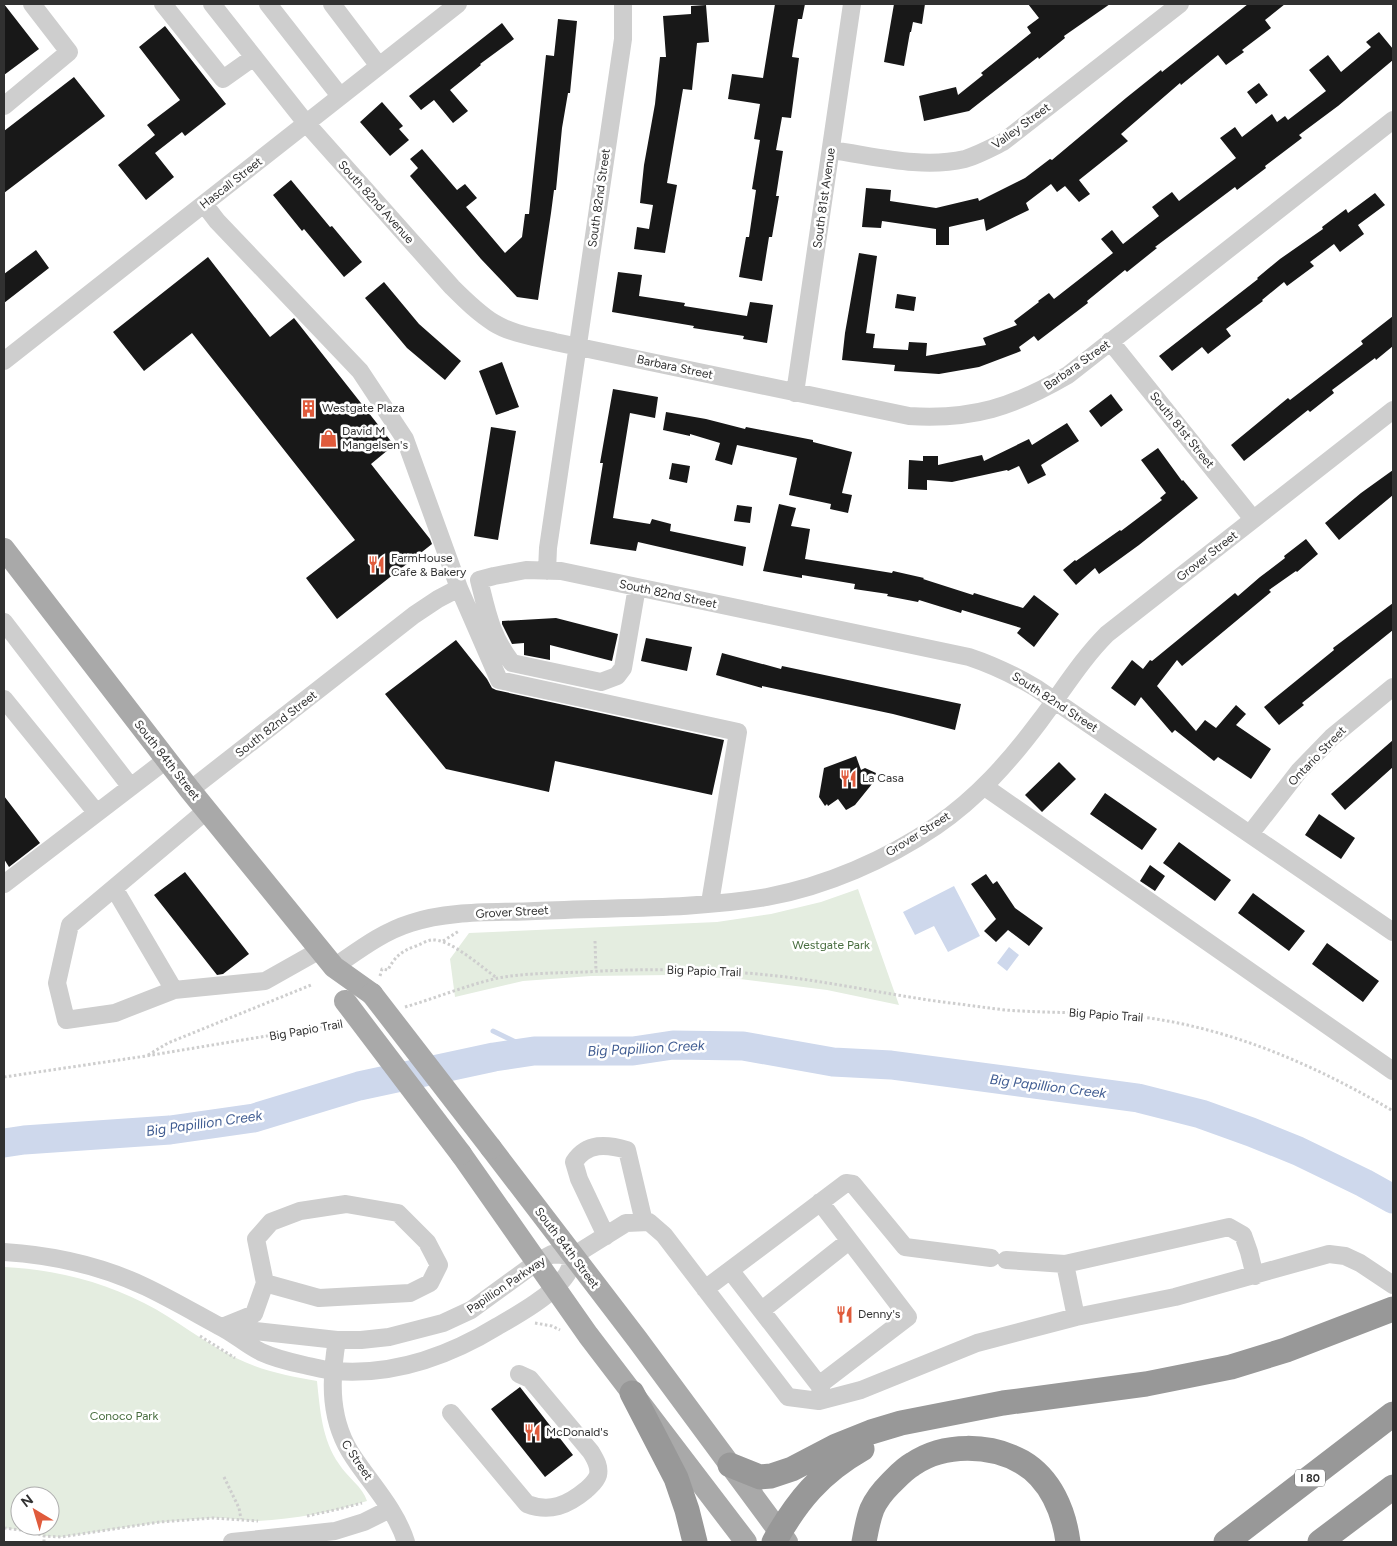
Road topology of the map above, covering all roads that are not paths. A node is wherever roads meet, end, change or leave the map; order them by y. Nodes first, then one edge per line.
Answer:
1 (32, 4) edge
2 (163, 4) edge
3 (212, 4) edge
4 (268, 4) edge
5 (332, 4) edge
6 (458, 4) edge
7 (624, 4) edge
8 (852, 4) edge
9 (1180, 4) edge
10 (254, 57) junction
11 (378, 66) junction
12 (340, 96) junction
13 (4, 106) edge
14 (1393, 120) edge
15 (306, 123) junction
16 (831, 150) junction
17 (204, 204) junction
18 (1110, 342) junction
19 (578, 347) junction
20 (4, 361) edge
21 (795, 392) junction
22 (1393, 410) edge
23 (1253, 519) junction
24 (4, 549) edge
25 (547, 571) junction
26 (637, 587) junction
27 (459, 588) junction
28 (4, 622) edge
29 (1393, 687) edge
30 (4, 699) edge
31 (1054, 701) junction
32 (166, 760) junction
33 (130, 786) junction
34 (985, 787) junction
35 (190, 790) junction
36 (206, 810) junction
37 (96, 812) junction
38 (1250, 834) junction
39 (4, 884) edge
40 (114, 888) junction
41 (710, 903) junction
42 (1393, 932) edge
43 (320, 950) junction
44 (334, 967) junction
45 (174, 990) junction
46 (1393, 1072) edge
47 (820, 1202) junction
48 (644, 1222) junction
49 (606, 1236) junction
50 (850, 1241) junction
51 (4, 1252) edge
52 (573, 1256) junction
53 (537, 1262) junction
54 (1065, 1264) junction
55 (730, 1270) junction
56 (1255, 1276) junction
57 (266, 1283) junction
58 (1393, 1285) edge
59 (556, 1287) junction
60 (705, 1289) junction
61 (762, 1310) junction
62 (1383, 1314) edge
63 (1076, 1317) junction
64 (222, 1327) junction
65 (337, 1340) junction
66 (332, 1371) junction
67 (519, 1374) dead end
68 (822, 1392) junction
69 (632, 1393) junction
70 (451, 1413) dead end
71 (1393, 1414) edge
72 (936, 1417) junction
73 (730, 1465) junction
74 (1393, 1487) edge
75 (1393, 1498) edge
76 (390, 1509) junction
77 (780, 1539) edge
78 (232, 1542) edge
79 (406, 1542) edge
80 (695, 1542) edge
81 (746, 1542) edge
82 (864, 1542) edge
83 (1068, 1542) edge
84 (1226, 1542) edge
85 (1320, 1542) edge
86 (1342, 1542) edge

1 - 13 street
2 - 10 street
3 - 10 street, South 82nd Avenue
4 - 12 street
5 - 11 street
6 - 11 street, Hascall Street
7 - 19 street, South 82nd Street
8 - 16 street, South 81st Avenue
9 - 16 street, Valley Street
10 - 15 street, South 82nd Avenue
11 - 12 street, Hascall Street
12 - 15 street, Hascall Street
14 - 18 street, Barbara Street
15 - 17 street, Hascall Street
15 - 19 street, South 82nd Avenue
16 - 21 street, South 81st Avenue
17 - 20 street, Hascall Street
17 - 27 street
18 - 21 street, Barbara Street
18 - 23 street, South 81st Street
19 - 21 street, Barbara Street
19 - 25 street, South 82nd Street
22 - 23 street, Grover Street
23 - 31 street, Grover Street
24 - 32 main road, South 84th Street
25 - 26 street, South 82nd Street
25 - 26 street, South 82nd Street
26 - 31 street, South 82nd Street
27 - 35 street, South 82nd Street
27 - 41 street
28 - 33 street
29 - 38 street, Ontario Street
30 - 37 street
31 - 34 street, Grover Street
31 - 38 street, South 82nd Street
32 - 33 street
32 - 35 main road, South 84th Street
33 - 37 street
34 - 41 street, Grover Street
34 - 46 street
35 - 36 main road, South 84th Street
36 - 40 street
36 - 43 main road, South 84th Street
37 - 39 street
38 - 42 street, South 82nd Street
40 - 45 street
40 - 45 street
41 - 44 street, Grover Street
43 - 44 main road, South 84th Street
43 - 45 street
44 - 52 main road, South 84th Street, bridge
44 - 53 main road, South 84th Street, bridge
47 - 50 street
47 - 54 street
47 - 55 street
48 - 49 street
48 - 49 street
48 - 60 street
49 - 52 street
50 - 61 street
50 - 68 street
51 - 64 street, Papillion Parkway
52 - 53 street, Papillion Parkway
52 - 59 street, Papillion Parkway
52 - 73 main road, South 84th Street
53 - 59 main road, South 84th Street
53 - 65 street, Papillion Parkway
54 - 56 street
54 - 63 street
55 - 60 street
55 - 61 street
56 - 58 street
56 - 63 street
57 - 57 street
57 - 64 street
59 - 66 street, Papillion Parkway
59 - 69 main road, South 84th Street
60 - 68 street
61 - 68 street
62 - 72 highway
63 - 68 street
64 - 65 street, Papillion Parkway
64 - 66 street, Papillion Parkway
65 - 66 street, C Street
66 - 76 street, C Street
67 - 70 street
69 - 80 highway
69 - 81 main road, South 84th Street
71 - 84 highway, I 80
72 - 73 highway
72 - 77 highway
73 - 77 main road, South 84th Street
74 - 85 highway
75 - 86 highway
76 - 78 street
76 - 79 street, C Street
82 - 83 highway

